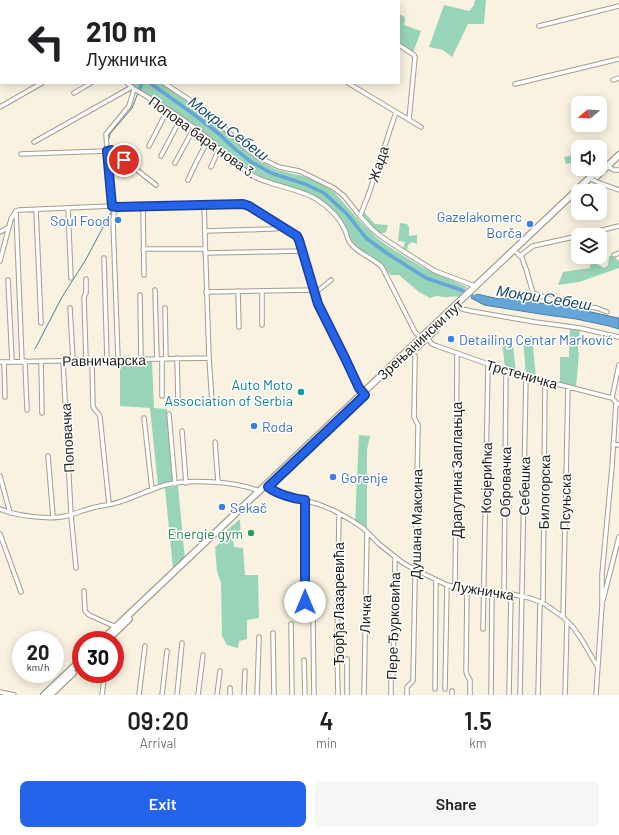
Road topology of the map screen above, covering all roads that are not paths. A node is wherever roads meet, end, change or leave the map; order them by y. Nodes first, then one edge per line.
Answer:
1 (619, 6) edge
2 (539, 26) dead end
3 (400, 46) edge
4 (619, 59) edge
5 (619, 78) edge
6 (613, 80) dead end
7 (40, 84) edge
8 (89, 84) edge
9 (128, 84) edge
10 (166, 84) edge
11 (350, 84) edge
12 (358, 84) edge
13 (515, 84) dead end
14 (356, 87) junction
15 (133, 88) junction
16 (74, 93) dead end
17 (0, 107) edge
18 (168, 109) junction
19 (396, 112) junction
20 (181, 118) junction
21 (408, 120) junction
22 (421, 127) dead end
23 (194, 128) junction
24 (208, 140) junction
25 (34, 142) dead end
26 (149, 146) dead end
27 (219, 149) junction
28 (108, 150) junction
29 (619, 150) edge
30 (21, 154) dead end
31 (619, 155) edge
32 (161, 156) dead end
33 (607, 162) edge
34 (175, 163) dead end
35 (607, 166) joint
36 (211, 167) dead end
37 (619, 170) edge
38 (593, 176) edge
39 (597, 176) edge
40 (188, 180) dead end
41 (593, 180) junction
42 (589, 184) edge
43 (156, 185) dead end
44 (618, 189) edge
45 (571, 201) edge
46 (204, 205) junction
47 (114, 206) junction
48 (142, 206) junction
49 (36, 208) junction
50 (68, 208) junction
51 (16, 211) junction
52 (360, 216) junction
53 (619, 226) edge
54 (9, 227) junction
55 (284, 227) junction
56 (607, 229) edge
57 (205, 231) junction
58 (0, 232) edge
59 (571, 238) edge
60 (144, 249) junction
61 (205, 251) junction
62 (302, 251) junction
63 (518, 254) junction
64 (104, 258) dead end
65 (0, 262) edge
66 (144, 275) dead end
67 (71, 278) dead end
68 (86, 279) dead end
69 (8, 280) dead end
70 (330, 280) dead end
71 (476, 286) junction
72 (155, 290) dead end
73 (262, 291) junction
74 (206, 292) junction
75 (238, 292) junction
76 (314, 292) junction
77 (472, 292) junction
78 (140, 295) dead end
79 (458, 305) junction
80 (70, 308) dead end
81 (155, 309) junction
82 (607, 312) dead end
83 (41, 323) dead end
84 (262, 325) dead end
85 (239, 327) dead end
86 (619, 337) edge
87 (424, 338) junction
88 (412, 352) junction
89 (457, 353) junction
90 (177, 358) junction
91 (209, 358) junction
92 (141, 359) junction
93 (157, 359) junction
94 (164, 359) junction
95 (63, 360) junction
96 (72, 360) junction
97 (86, 360) junction
98 (92, 360) junction
99 (107, 360) junction
100 (118, 360) junction
101 (24, 361) junction
102 (40, 361) junction
103 (2, 362) edge
104 (12, 362) junction
105 (488, 364) junction
106 (619, 366) edge
107 (506, 370) junction
108 (526, 376) junction
109 (545, 380) junction
110 (617, 384) edge
111 (568, 387) junction
112 (364, 394) junction
113 (162, 396) dead end
114 (5, 397) dead end
115 (612, 398) junction
116 (178, 400) dead end
117 (212, 402) dead end
118 (617, 404) edge
119 (27, 410) dead end
120 (42, 413) dead end
121 (169, 414) dead end
122 (144, 418) dead end
123 (617, 422) edge
124 (182, 431) dead end
125 (215, 442) dead end
126 (613, 444) junction
127 (619, 446) edge
128 (48, 456) dead end
129 (0, 476) edge
130 (218, 482) junction
131 (186, 483) junction
132 (176, 484) junction
133 (268, 487) junction
134 (152, 490) junction
135 (259, 491) junction
136 (305, 500) junction
137 (109, 504) junction
138 (0, 509) edge
139 (10, 513) junction
140 (339, 513) junction
141 (71, 515) junction
142 (53, 517) junction
143 (367, 533) junction
144 (0, 534) edge
145 (619, 537) edge
146 (395, 557) junction
147 (76, 568) dead end
148 (416, 570) junction
149 (436, 580) junction
150 (447, 585) junction
151 (455, 587) junction
152 (467, 589) junction
153 (84, 591) dead end
154 (21, 592) dead end
155 (484, 592) junction
156 (492, 593) junction
157 (504, 593) junction
158 (510, 594) junction
159 (522, 596) junction
160 (541, 603) junction
161 (602, 605) junction
162 (563, 617) junction
163 (567, 621) junction
164 (290, 624) dead end
165 (116, 627) junction
166 (483, 628) dead end
167 (112, 631) edge
168 (116, 631) edge
169 (273, 633) dead end
170 (259, 637) dead end
171 (182, 643) dead end
172 (145, 646) dead end
173 (167, 650) dead end
174 (203, 655) dead end
175 (347, 659) dead end
176 (304, 660) dead end
177 (597, 666) junction
178 (72, 669) edge
179 (220, 671) dead end
180 (245, 671) dead end
181 (72, 674) edge
182 (104, 683) edge
183 (230, 688) dead end
184 (435, 689) dead end
185 (445, 689) dead end
186 (0, 692) edge
187 (14, 695) edge
188 (44, 695) edge
189 (50, 695) edge
190 (102, 695) edge
191 (139, 695) edge
192 (162, 695) edge
193 (176, 695) edge
194 (198, 695) edge
195 (217, 695) edge
196 (230, 695) edge
197 (244, 695) edge
198 (258, 695) edge
199 (274, 695) edge
200 (292, 695) edge
201 (305, 695) edge
202 (314, 695) edge
203 (338, 695) edge
204 (347, 695) edge
205 (364, 695) edge
206 (391, 695) edge
207 (407, 695) edge
208 (470, 695) edge
209 (491, 695) edge
210 (509, 695) edge
211 (520, 695) edge
212 (538, 695) edge
213 (565, 695) edge
214 (596, 695) edge

1 - 2 street
3 - 21 street
4 - 13 street
5 - 6 street
7 - 17 street
8 - 16 street
9 - 15 street, Попова бара нова 3.
10 - 52 street
11 - 14 street
12 - 14 street
14 - 19 street
15 - 18 street, Попова бара нова 3.
15 - 25 street
15 - 28 street
18 - 20 street, Попова бара нова 3.
18 - 26 street
19 - 21 street
19 - 52 street, Жада
20 - 23 street, Попова бара нова 3.
20 - 32 street
21 - 22 street
23 - 24 street, Попова бара нова 3.
23 - 34 street
24 - 27 street, Попова бара нова 3.
24 - 40 street
27 - 36 street
27 - 87 street, Попова бара нова 3.
28 - 30 street
28 - 43 street
28 - 47 street
29 - 33 main road, Зрењанински пут
31 - 35 main road
35 - 37 street
38 - 71 main road, Зрењанински пут
39 - 41 main road
41 - 42 main road
41 - 44 street
45 - 63 main road, Зрењанински пут
46 - 48 street
46 - 55 street
46 - 57 street
47 - 48 street
47 - 50 street
47 - 100 street
48 - 60 street
49 - 50 street
49 - 51 street
49 - 83 street
50 - 67 street
51 - 54 street
51 - 101 street
52 - 71 street
53 - 56 street
54 - 58 street
54 - 65 street
55 - 57 street
55 - 62 street
57 - 61 street
59 - 63 street
60 - 61 street
60 - 66 street
61 - 62 street
61 - 74 street
62 - 76 street
63 - 77 main road, Зрењанински пут
63 - 82 street
64 - 99 street
68 - 97 street
69 - 104 street
70 - 76 street
71 - 77 main road, Зрењанински пут
72 - 81 street
73 - 75 street
73 - 76 street
73 - 84 street
74 - 75 street
74 - 91 street
75 - 85 street
76 - 112 street
77 - 79 main road, Зрењанински пут
78 - 92 street
79 - 86 street
79 - 87 main road, Зрењанински пут
80 - 96 street
81 - 93 street
81 - 94 street
87 - 88 main road, Зрењанински пут
87 - 89 street, Трстеничка
87 - 112 main road, Зрењанински пут
88 - 112 main road, Зрењанински пут
88 - 148 street, Душана Максина
89 - 105 street, Трстеничка
89 - 151 street, Драгутина Заплањца
90 - 91 street, Равничарска
90 - 94 street, Равничарска
90 - 116 street
91 - 117 street
92 - 93 street, Равничарска
92 - 100 street, Равничарска
93 - 94 street, Равничарска
94 - 113 street
95 - 96 street, Равничарска
95 - 102 street, Равничарска
95 - 141 street, Поповачка
96 - 97 street, Равничарска
97 - 98 street, Равничарска
98 - 99 street, Равничарска
98 - 137 street
99 - 100 street, Равничарска
101 - 102 street, Равничарска
101 - 104 street, Равничарска
101 - 119 street
102 - 120 street
103 - 104 street, Равничарска
103 - 114 street
105 - 107 street, Трстеничка
105 - 155 street, Косјерићка
106 - 110 street
107 - 108 street, Трстеничка
107 - 157 street, Обровачка
108 - 109 street, Трстеничка
108 - 159 street, Себешка
109 - 111 street, Трстеничка
109 - 160 street, Билогорска
110 - 115 street
111 - 115 street, Трстеничка
111 - 162 street, Псуњска
112 - 133 main road, Зрењанински пут
112 - 135 main road, Зрењанински пут
115 - 118 street
118 - 123 street
121 - 132 street
122 - 134 street
123 - 126 street
124 - 131 street
125 - 130 street
126 - 127 street
126 - 161 street
128 - 142 street
129 - 139 street
130 - 131 street
130 - 135 street
131 - 132 street
132 - 134 street
133 - 136 street, Лужничка
133 - 168 main road, Зрењанински пут
134 - 137 street
135 - 165 main road, Зрењанински пут
136 - 140 street, Лужничка
136 - 202 street
137 - 141 street
138 - 139 street
139 - 142 street
140 - 143 street, Лужничка
140 - 203 street, Ђорђа Лазаревића
141 - 142 street
141 - 147 street, Поповачка
143 - 146 street, Лужничка
143 - 205 street, Личка
144 - 154 street
145 - 161 street
146 - 148 street, Лужничка
146 - 206 street, Пере Ђурковића
148 - 149 street, Лужничка
148 - 207 street, Душана Максина
149 - 150 street, Лужничка
149 - 184 street
150 - 151 street, Лужничка
150 - 185 street
151 - 152 street, Лужничка
152 - 155 street, Лужничка
152 - 208 street
153 - 165 street
155 - 156 street, Лужничка
155 - 166 street, Косјерићка
156 - 157 street, Лужничка
156 - 209 street
157 - 158 street, Лужничка
158 - 159 street, Лужничка
158 - 210 street
159 - 160 street, Лужничка
159 - 211 street, Себешка
160 - 162 street, Лужничка
160 - 212 street, Билогорска
161 - 177 street
162 - 163 street, Лужничка
163 - 177 street, Лужничка
163 - 213 street
164 - 200 street
165 - 167 main road, Зрењанински пут
169 - 199 street
170 - 198 street
171 - 193 street
172 - 191 street
173 - 192 street
174 - 194 street
175 - 204 street
176 - 201 street
177 - 214 street
178 - 188 main road
179 - 195 street
180 - 197 street
181 - 189 main road
182 - 190 street
183 - 196 street
186 - 187 street

